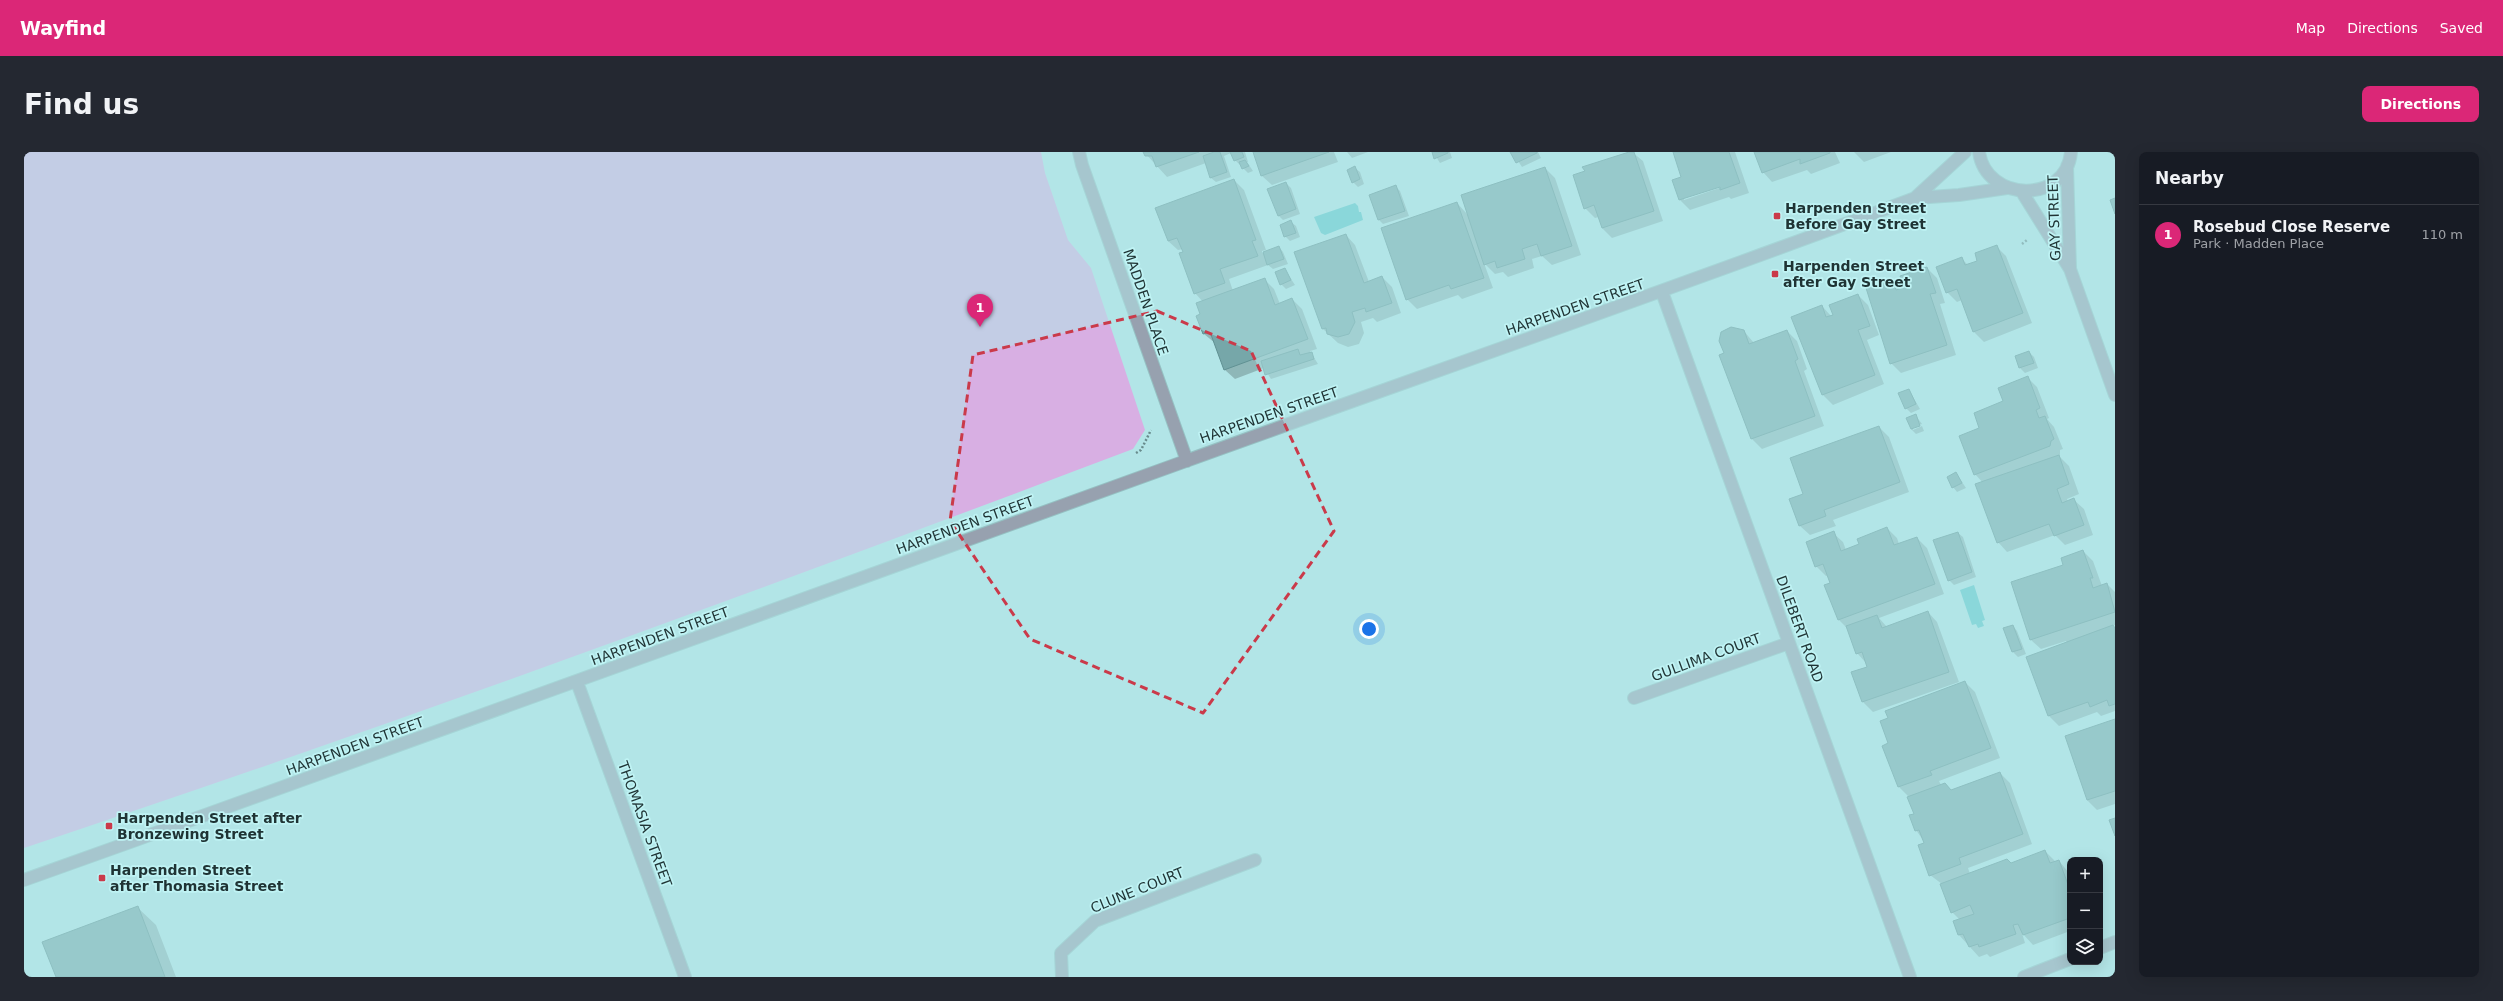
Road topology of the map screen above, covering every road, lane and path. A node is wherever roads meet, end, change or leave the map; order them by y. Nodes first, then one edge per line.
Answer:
1 (1079, 152) edge
2 (1965, 152) edge
3 (1979, 152) edge
4 (2071, 156) edge
5 (2007, 188) junction
6 (2022, 192) junction
7 (1915, 198) junction
8 (2070, 269) junction
9 (1662, 292) junction
10 (2115, 395) edge
11 (1186, 460) junction
12 (1789, 643) junction
13 (578, 682) junction
14 (1634, 698) dead end
15 (1255, 860) dead end
16 (24, 880) edge
17 (2115, 942) edge
18 (2103, 947) edge
19 (2067, 960) edge
20 (685, 977) edge
21 (1062, 977) edge
22 (1910, 977) edge
23 (2024, 977) edge

1 - 11 street, MADDEN PLACE
2 - 7 street, HARPENDEN STREET
3 - 5 street, HARPENDEN STREET
4 - 6 street, HARPENDEN STREET
4 - 8 street, GAY STREET
5 - 6 street, HARPENDEN STREET
5 - 7 street, HARPENDEN STREET
6 - 8 street, GAY STREET
7 - 9 street, HARPENDEN STREET
8 - 10 street, GAY STREET
9 - 11 street, HARPENDEN STREET
9 - 12 street, DILEBERT ROAD
11 - 13 street, HARPENDEN STREET
12 - 14 street, GULLIMA COURT
12 - 22 street, DILEBERT ROAD
13 - 16 street, HARPENDEN STREET
13 - 20 street, THOMASIA STREET
15 - 21 street, CLUNE COURT
17 - 18 street
19 - 23 street

